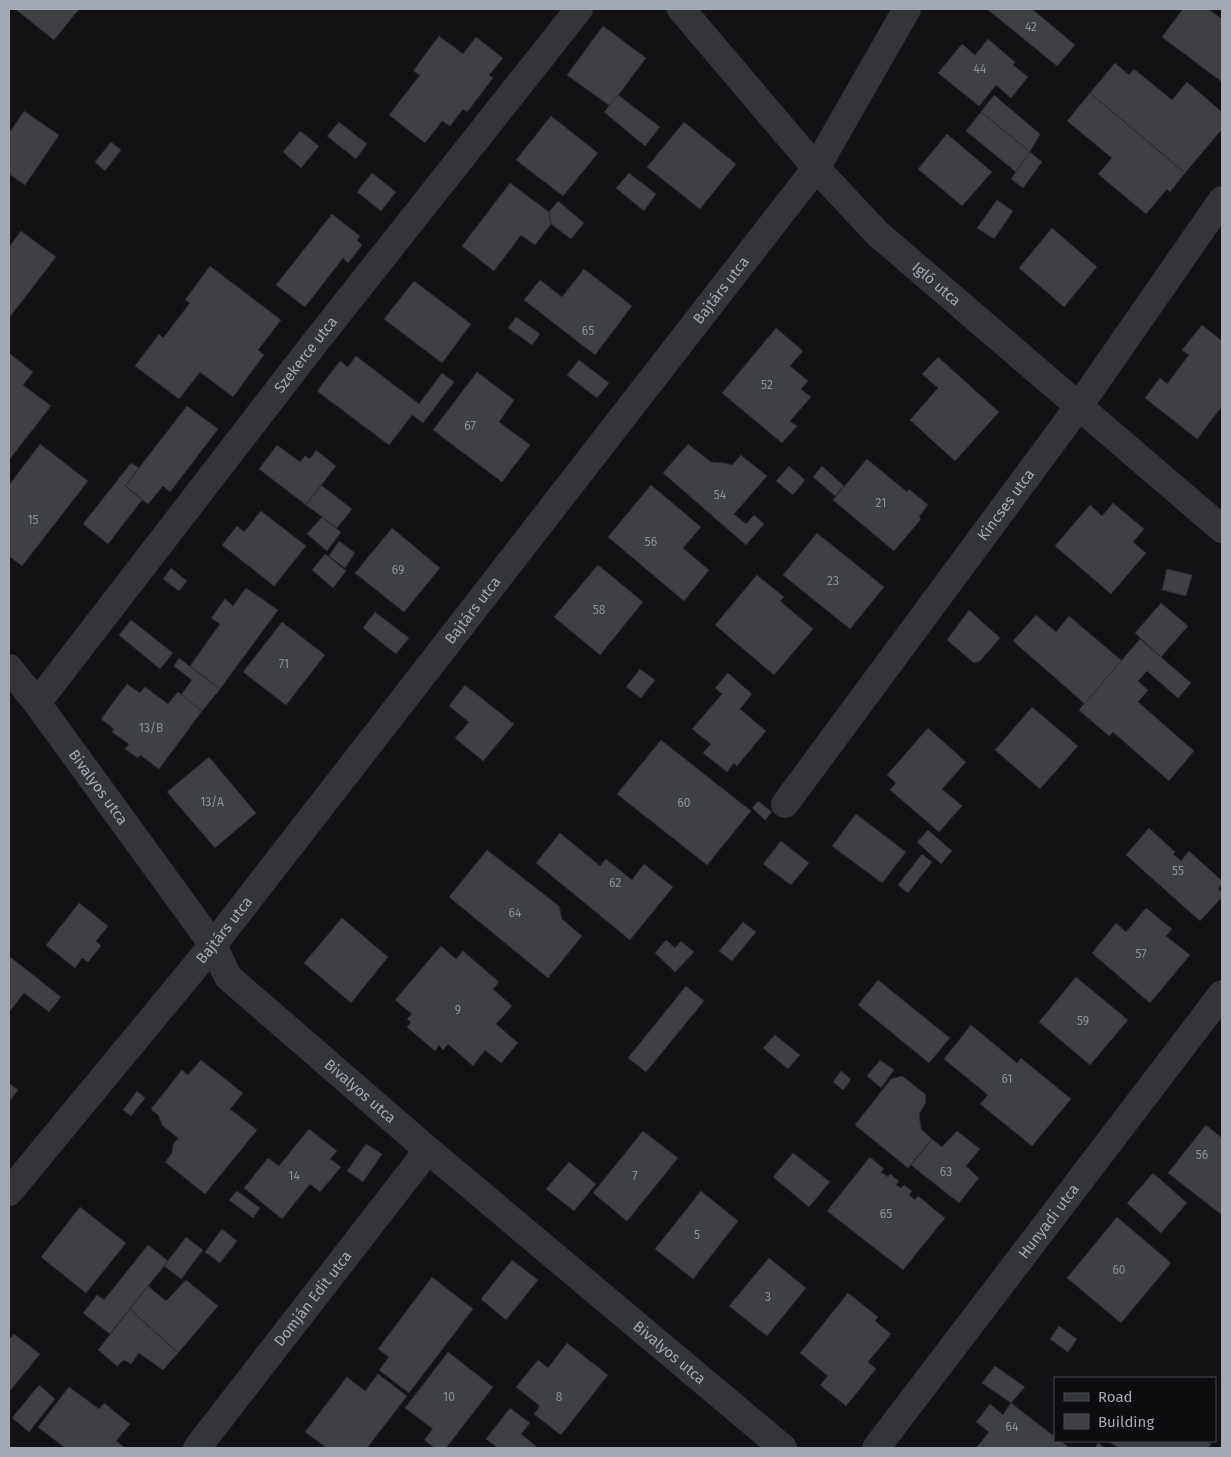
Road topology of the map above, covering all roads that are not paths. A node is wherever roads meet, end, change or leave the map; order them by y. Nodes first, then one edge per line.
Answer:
1 (579, 9) edge
2 (681, 9) edge
3 (907, 9) edge
4 (816, 168) junction
5 (1222, 200) edge
6 (1079, 406) junction
7 (1222, 530) edge
8 (9, 668) edge
9 (37, 702) junction
10 (785, 804) dead end
11 (214, 945) junction
12 (1222, 994) edge
13 (428, 1150) junction
14 (9, 1192) edge
15 (197, 1448) edge
16 (783, 1448) edge
17 (876, 1448) edge

1 - 9 street, Szekerce utca
2 - 4 street, Igló utca
3 - 4 street, Bajtárs utca
4 - 6 street, Igló utca
4 - 11 street, Bajtárs utca
5 - 6 street, Kincses utca
6 - 7 street, Igló utca
6 - 10 street, Kincses utca
8 - 9 street, Bivalyos utca
9 - 11 street, Bivalyos utca
11 - 13 street, Bivalyos utca
11 - 14 street, Bajtárs utca
12 - 17 street, Hunyadi utca
13 - 15 street, Domján Edit utca
13 - 16 street, Bivalyos utca

